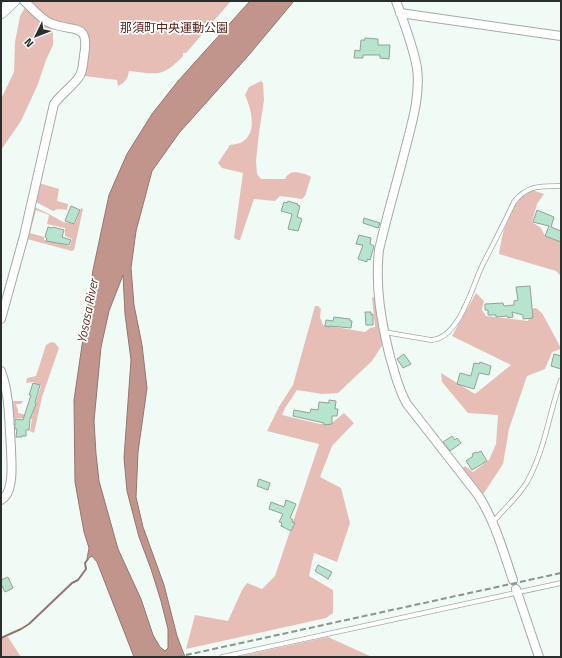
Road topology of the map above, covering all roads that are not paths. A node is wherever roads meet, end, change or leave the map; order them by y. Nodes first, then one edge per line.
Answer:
1 (14, 1) edge
2 (24, 1) edge
3 (396, 1) edge
4 (1, 13) edge
5 (400, 13) junction
6 (561, 36) edge
7 (561, 186) edge
8 (1, 319) edge
9 (384, 332) junction
10 (1, 371) edge
11 (561, 380) edge
12 (1, 500) edge
13 (493, 522) junction
14 (512, 580) dead end
15 (561, 583) edge
16 (516, 591) junction
17 (222, 657) edge
18 (539, 657) edge

1 - 4 street
2 - 8 street
3 - 5 street
5 - 6 street
5 - 9 street
7 - 9 lane
9 - 13 street
10 - 12 street
11 - 13 lane
13 - 14 street
15 - 16 lane
16 - 17 lane
16 - 18 street

